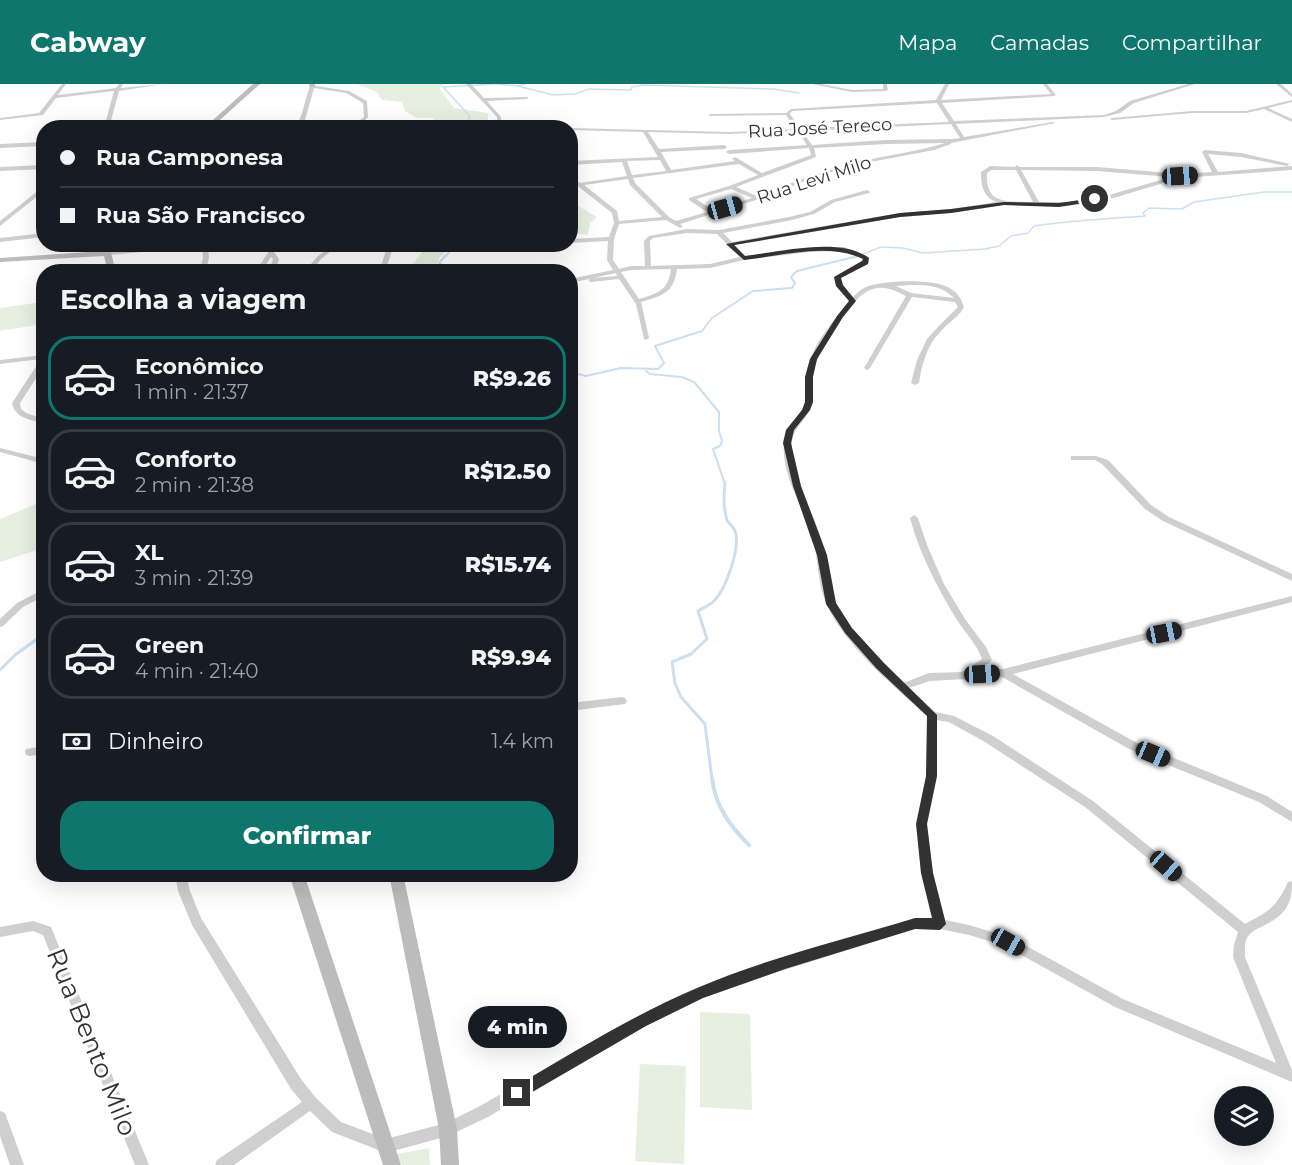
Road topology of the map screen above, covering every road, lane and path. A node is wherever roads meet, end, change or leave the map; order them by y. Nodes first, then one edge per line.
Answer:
1 (64, 84) edge
2 (121, 84) edge
3 (162, 84) edge
4 (257, 84) edge
5 (814, 84) edge
6 (885, 84) edge
7 (947, 84) edge
8 (1046, 84) edge
9 (1193, 84) edge
10 (1278, 84) edge
11 (312, 85) edge
12 (470, 86) edge
13 (116, 91) junction
14 (1054, 95) junction
15 (1292, 96) edge
16 (53, 97) junction
17 (527, 98) dead end
18 (482, 99) junction
19 (938, 101) junction
20 (1061, 101) dead end
21 (1292, 101) edge
22 (1266, 109) junction
23 (788, 114) junction
24 (710, 115) dead end
25 (0, 119) edge
26 (1068, 119) junction
27 (108, 120) edge
28 (216, 120) edge
29 (303, 120) edge
30 (364, 120) edge
31 (499, 120) edge
32 (1292, 121) edge
33 (952, 124) junction
34 (877, 125) junction
35 (798, 128) junction
36 (578, 129) edge
37 (645, 131) junction
38 (712, 133) junction
39 (963, 139) junction
40 (952, 141) junction
41 (886, 142) junction
42 (36, 144) edge
43 (0, 146) edge
44 (811, 147) junction
45 (726, 150) junction
46 (657, 151) junction
47 (661, 158) junction
48 (624, 160) junction
49 (739, 162) junction
50 (578, 163) edge
51 (1292, 166) edge
52 (36, 167) edge
53 (1017, 167) junction
54 (0, 169) edge
55 (670, 172) junction
56 (1216, 174) junction
57 (761, 175) junction
58 (1180, 176) junction
59 (629, 178) junction
60 (578, 182) edge
61 (581, 184) junction
62 (732, 187) junction
63 (867, 192) dead end
64 (36, 195) edge
65 (757, 198) junction
66 (1004, 203) junction
67 (1037, 204) junction
68 (712, 212) junction
69 (667, 218) junction
70 (617, 223) junction
71 (676, 223) junction
72 (0, 224) edge
73 (687, 231) junction
74 (719, 232) junction
75 (36, 236) edge
76 (611, 238) junction
77 (0, 240) edge
78 (578, 240) edge
79 (729, 244) junction
80 (72, 252) edge
81 (206, 252) edge
82 (212, 252) edge
83 (271, 252) joint
84 (327, 252) edge
85 (206, 258) junction
86 (744, 258) junction
87 (0, 260) edge
88 (204, 264) edge
89 (263, 264) edge
90 (274, 264) edge
91 (313, 264) edge
92 (648, 266) junction
93 (674, 267) junction
94 (616, 270) junction
95 (621, 277) junction
96 (578, 279) edge
97 (578, 280) edge
98 (890, 286) junction
99 (910, 295) junction
100 (959, 300) junction
101 (637, 301) junction
102 (853, 301) junction
103 (646, 338) dead end
104 (36, 360) edge
105 (0, 362) edge
106 (867, 368) dead end
107 (36, 372) edge
108 (915, 383) dead end
109 (36, 419) edge
110 (0, 450) edge
111 (1074, 458) dead end
112 (36, 460) edge
113 (914, 518) dead end
114 (1292, 578) edge
115 (36, 596) edge
116 (1292, 599) edge
117 (0, 624) edge
118 (1003, 673) junction
119 (961, 675) junction
120 (902, 687) junction
121 (622, 701) dead end
122 (578, 706) edge
123 (932, 715) junction
124 (36, 751) edge
125 (30, 752) dead end
126 (1292, 818) edge
127 (182, 882) edge
128 (299, 882) edge
129 (398, 882) edge
130 (1292, 886) edge
131 (940, 924) junction
132 (1244, 930) junction
133 (0, 932) edge
134 (1289, 1074) edge
135 (311, 1104) junction
136 (0, 1118) edge
137 (448, 1129) junction
138 (386, 1146) junction
139 (17, 1165) edge
140 (142, 1165) edge
141 (222, 1165) edge
142 (392, 1165) edge
143 (450, 1165) edge

1 - 16 street
2 - 13 street
3 - 13 street
4 - 28 main road
5 - 6 street
7 - 19 street
8 - 14 street
9 - 26 street
10 - 15 street
11 - 29 street
11 - 30 street
12 - 18 street
13 - 16 street
13 - 27 street
14 - 19 street
14 - 20 street
16 - 25 street
17 - 18 street
18 - 31 street
19 - 23 street
19 - 33 street
21 - 22 street
22 - 26 street
22 - 32 street
23 - 24 street
23 - 35 street
26 - 33 street, Rua José Tereco
26 - 39 street
33 - 34 street, Rua José Tereco
33 - 39 street
34 - 35 street, Rua José Tereco
34 - 41 street
35 - 38 street, Rua José Tereco
35 - 44 street
36 - 37 street, Rua José Tereco
37 - 38 street, Rua José Tereco
37 - 46 street
38 - 45 street
39 - 40 street
40 - 41 street
40 - 65 street, Rua Levi Milo
41 - 44 street
42 - 43 street
44 - 45 street
44 - 57 street
45 - 46 street
45 - 49 street
46 - 47 street
47 - 48 street
47 - 55 street
48 - 50 street
48 - 59 street
49 - 55 street
49 - 57 street
51 - 56 street
51 - 56 street
52 - 54 street
53 - 58 street
53 - 66 street
53 - 67 street
55 - 59 street
56 - 58 street
57 - 62 street
58 - 67 street
59 - 61 street
59 - 69 street
60 - 61 street
61 - 70 street
62 - 65 street
62 - 68 street
63 - 74 street
64 - 72 street
65 - 68 street, Rua Levi Milo
66 - 67 street
66 - 79 street
68 - 71 street, Rua Levi Milo
69 - 70 street
69 - 71 street
70 - 76 street
71 - 73 street
73 - 74 street
73 - 92 street
74 - 79 street
75 - 77 street
76 - 78 street
76 - 94 street
79 - 86 street
80 - 87 main road
81 - 85 street
82 - 85 street
83 - 89 street
83 - 90 street
84 - 91 street
85 - 88 street
86 - 93 street
86 - 102 street
92 - 93 street
92 - 94 street
93 - 101 street
94 - 95 street
94 - 96 street
95 - 97 street
95 - 101 street
98 - 99 street
98 - 100 street
98 - 102 street
99 - 100 street
99 - 106 street
100 - 108 street
101 - 103 street
102 - 120 street
104 - 105 street
107 - 109 street
110 - 112 street
111 - 114 street
113 - 119 street
115 - 117 street
116 - 118 street
118 - 119 street
118 - 126 street
119 - 120 street
120 - 123 street
121 - 122 street
123 - 131 street
123 - 132 street
124 - 125 street
127 - 135 street
128 - 138 main road
129 - 137 main road
130 - 132 street
131 - 134 street
131 - 137 street
132 - 134 street
133 - 140 street, Rua Bento Milo
135 - 138 street
135 - 141 street
136 - 139 street
137 - 138 street
137 - 143 main road
138 - 142 main road

